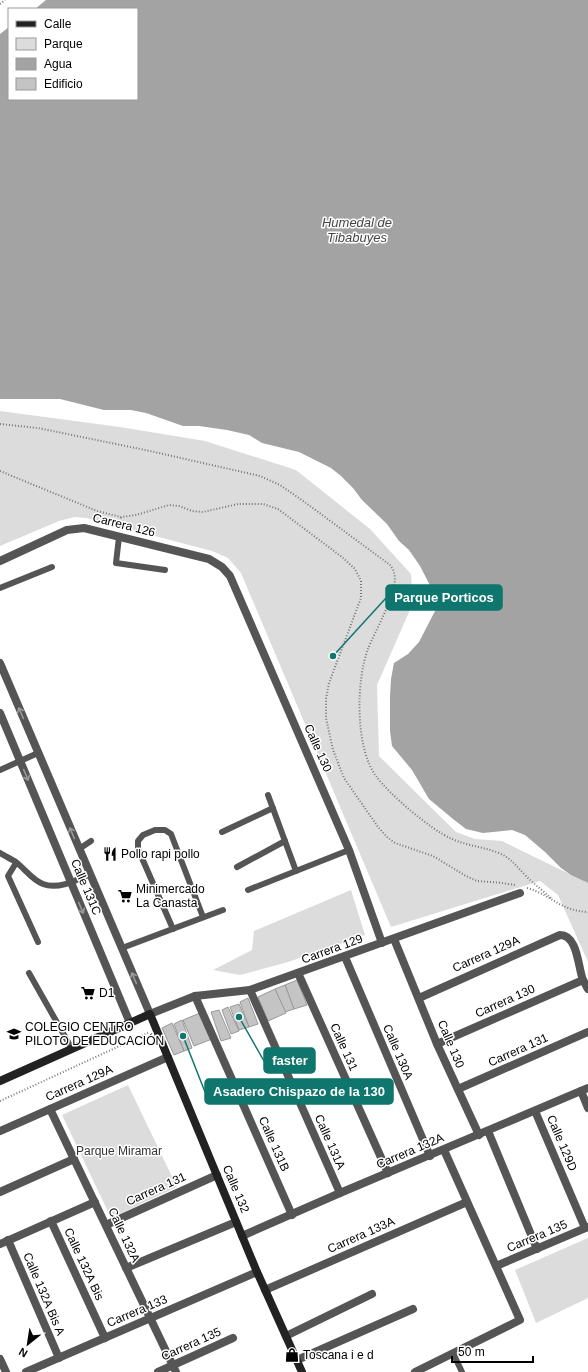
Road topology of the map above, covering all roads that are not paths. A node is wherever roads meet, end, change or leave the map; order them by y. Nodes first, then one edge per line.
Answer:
1 (119, 537) junction
2 (0, 561) edge
3 (222, 566) joint
4 (52, 567) dead end
5 (165, 570) dead end
6 (0, 588) edge
7 (0, 663) edge
8 (0, 713) edge
9 (38, 753) junction
10 (20, 760) junction
11 (0, 770) edge
12 (268, 795) dead end
13 (273, 808) junction
14 (222, 832) dead end
15 (91, 841) dead end
16 (285, 841) junction
17 (79, 849) junction
18 (350, 850) junction
19 (0, 853) edge
20 (16, 863) junction
21 (237, 867) dead end
22 (296, 871) junction
23 (90, 874) junction
24 (71, 883) junction
25 (522, 889) road end
26 (248, 890) dead end
27 (222, 910) dead end
28 (203, 917) junction
29 (173, 929) junction
30 (394, 939) junction
31 (38, 942) dead end
32 (382, 943) junction
33 (122, 948) junction
34 (345, 957) junction
35 (29, 973) dead end
36 (298, 974) junction
37 (583, 980) junction
38 (588, 989) edge
39 (250, 990) junction
40 (195, 996) junction
41 (419, 998) junction
42 (150, 1014) junction
43 (130, 1023) junction
44 (588, 1032) edge
45 (437, 1044) junction
46 (72, 1048) junction
47 (168, 1057) junction
48 (0, 1081) edge
49 (458, 1089) junction
50 (584, 1090) edge
51 (588, 1108) edge
52 (50, 1109) junction
53 (535, 1111) junction
54 (0, 1131) edge
55 (488, 1131) junction
56 (479, 1135) junction
57 (444, 1150) junction
58 (430, 1156) junction
59 (74, 1159) junction
60 (388, 1173) junction
61 (217, 1175) junction
62 (0, 1192) edge
63 (340, 1193) junction
64 (95, 1202) junction
65 (467, 1202) junction
66 (292, 1215) junction
67 (51, 1221) junction
68 (236, 1222) junction
69 (106, 1225) junction
70 (587, 1227) edge
71 (242, 1236) junction
72 (8, 1240) junction
73 (0, 1244) edge
74 (537, 1249) junction
75 (496, 1266) junction
76 (126, 1268) junction
77 (257, 1272) junction
78 (265, 1290) junction
79 (372, 1294) dead end
80 (413, 1309) dead end
81 (150, 1318) junction
82 (286, 1336) junction
83 (105, 1338) junction
84 (233, 1338) dead end
85 (453, 1353) junction
86 (59, 1358) junction
87 (0, 1359) edge
88 (297, 1360) junction
89 (174, 1369) edge
90 (6, 1372) edge
91 (26, 1372) edge
92 (158, 1372) edge
93 (302, 1372) edge
94 (415, 1372) edge
95 (462, 1372) edge

1 - 2 street, Carrera 126
1 - 3 street, Carrera 126
1 - 5 lane
3 - 18 street, Calle 130
4 - 6 lane
9 -> 7 street, Calle 131C
8 - 10 street, Calle 131C
9 - 10 lane
17 -> 9 street, Calle 131C
10 - 11 lane
10 -> 24 street, Calle 131C
12 - 13 lane
13 - 14 lane
13 - 16 lane
15 - 17 lane
16 - 21 lane
16 - 22 lane
17 - 23 street, Calle 131C
18 - 22 lane
18 - 32 street, Calle 130
19 - 20 lane
20 - 24 lane
20 - 31 lane
22 - 26 lane
23 - 24 lane
23 - 33 street, Calle 131C
24 -> 43 street, Calle 131C
25 - 30 street, Carrera 129
27 - 28 lane
28 - 29 lane
28 - 29 lane
29 - 33 lane
30 - 32 street, Carrera 129
30 - 41 street, Calle 130
32 - 34 street, Carrera 129
42 -> 33 street, Calle 131C
34 - 36 street, Carrera 129
34 - 58 street, Calle 130A
35 - 46 lane
36 - 39 street, Carrera 129
36 - 60 street, Calle 131
37 - 38 street
37 - 41 street, Carrera 129A
37 - 45 street, Carrera 130
39 - 40 street, Carrera 129
39 - 63 street, Calle 131A
40 - 42 street, Carrera 129
40 - 66 street, Calle 131B
41 - 45 street, Calle 130
42 - 43 street
42 - 47 street, Calle 132
43 - 46 street
44 - 49 street, Carrera 131
45 - 49 street, Calle 130
46 - 48 street
47 - 52 street, Carrera 129A
47 - 61 street, Calle 132
49 - 56 street, Calle 130
50 - 51 street
50 - 53 street, Carrera 132A
52 - 54 street, Carrera 129A
52 - 59 street, Calle 132A
53 - 55 street, Carrera 132A
53 - 70 street, Calle 129D
55 - 56 street, Carrera 132A
55 - 74 street
56 - 57 street, Carrera 132A
57 - 58 street, Carrera 132A
57 - 65 street
58 - 60 street, Carrera 132A
59 - 62 street
59 - 64 street, Calle 132A
60 - 63 street, Carrera 132A
61 - 68 street, Calle 132
61 - 69 street, Carrera 131
63 - 66 street, Carrera 132A
64 - 67 street
64 - 69 street, Calle 132A
65 - 75 street
65 - 78 street, Carrera 133A
66 - 71 street, Carrera 132A
67 - 72 street
67 - 83 street, Calle 132A Bis
68 - 71 street, Calle 132
68 - 76 street
69 - 76 street, Calle 132A
70 - 74 street, Carrera 135
71 - 77 street, Calle 132
72 - 73 street
72 - 86 street, Calle 132A Bis A
74 - 75 street, Carrera 135
75 - 85 street
76 - 81 street, Calle 132A
77 - 78 street, Calle 132
77 - 81 street, Carrera 133
78 - 82 street, Calle 132
79 - 82 street
80 - 88 street
81 - 83 street, Carrera 133
81 - 89 street, Calle 132A
82 - 88 street, Calle 132
83 - 86 street, Carrera 133
84 - 89 street, Carrera 135
85 - 94 street
85 - 95 lane
86 - 91 street, Carrera 133
87 - 90 street
88 - 93 street, Calle 132
89 - 92 street, Carrera 135

